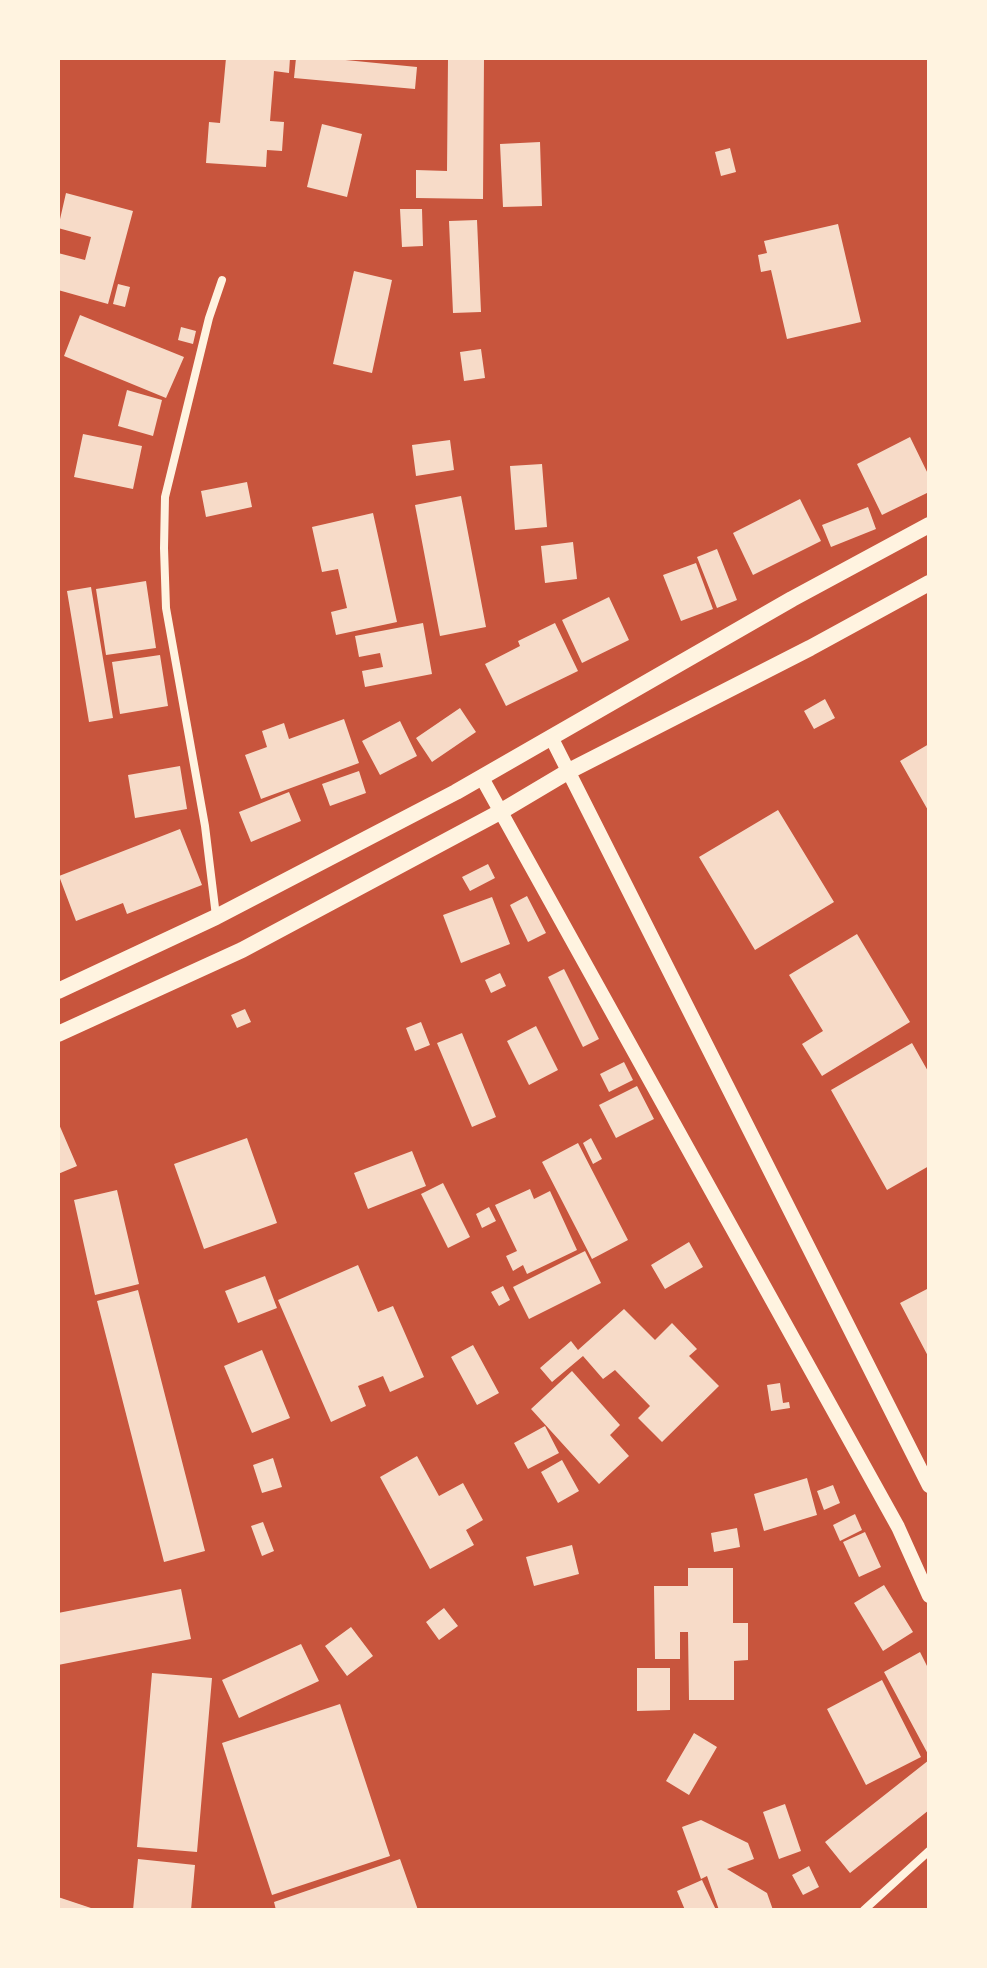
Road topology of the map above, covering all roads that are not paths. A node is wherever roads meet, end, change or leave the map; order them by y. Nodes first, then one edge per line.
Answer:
1 (222, 280) dead end
2 (929, 525) edge
3 (929, 583) edge
4 (551, 737) junction
5 (569, 771) junction
6 (482, 778) junction
7 (500, 812) junction
8 (216, 917) junction
9 (58, 991) edge
10 (58, 1034) edge
11 (929, 1486) edge
12 (929, 1596) edge
13 (929, 1851) edge
14 (864, 1910) edge

1 - 8 street
2 - 4 main road
3 - 5 main road
4 - 5 street
4 - 6 main road
5 - 7 main road
5 - 11 street
6 - 7 street
6 - 8 main road
7 - 10 main road
7 - 12 street
8 - 9 main road
13 - 14 street

